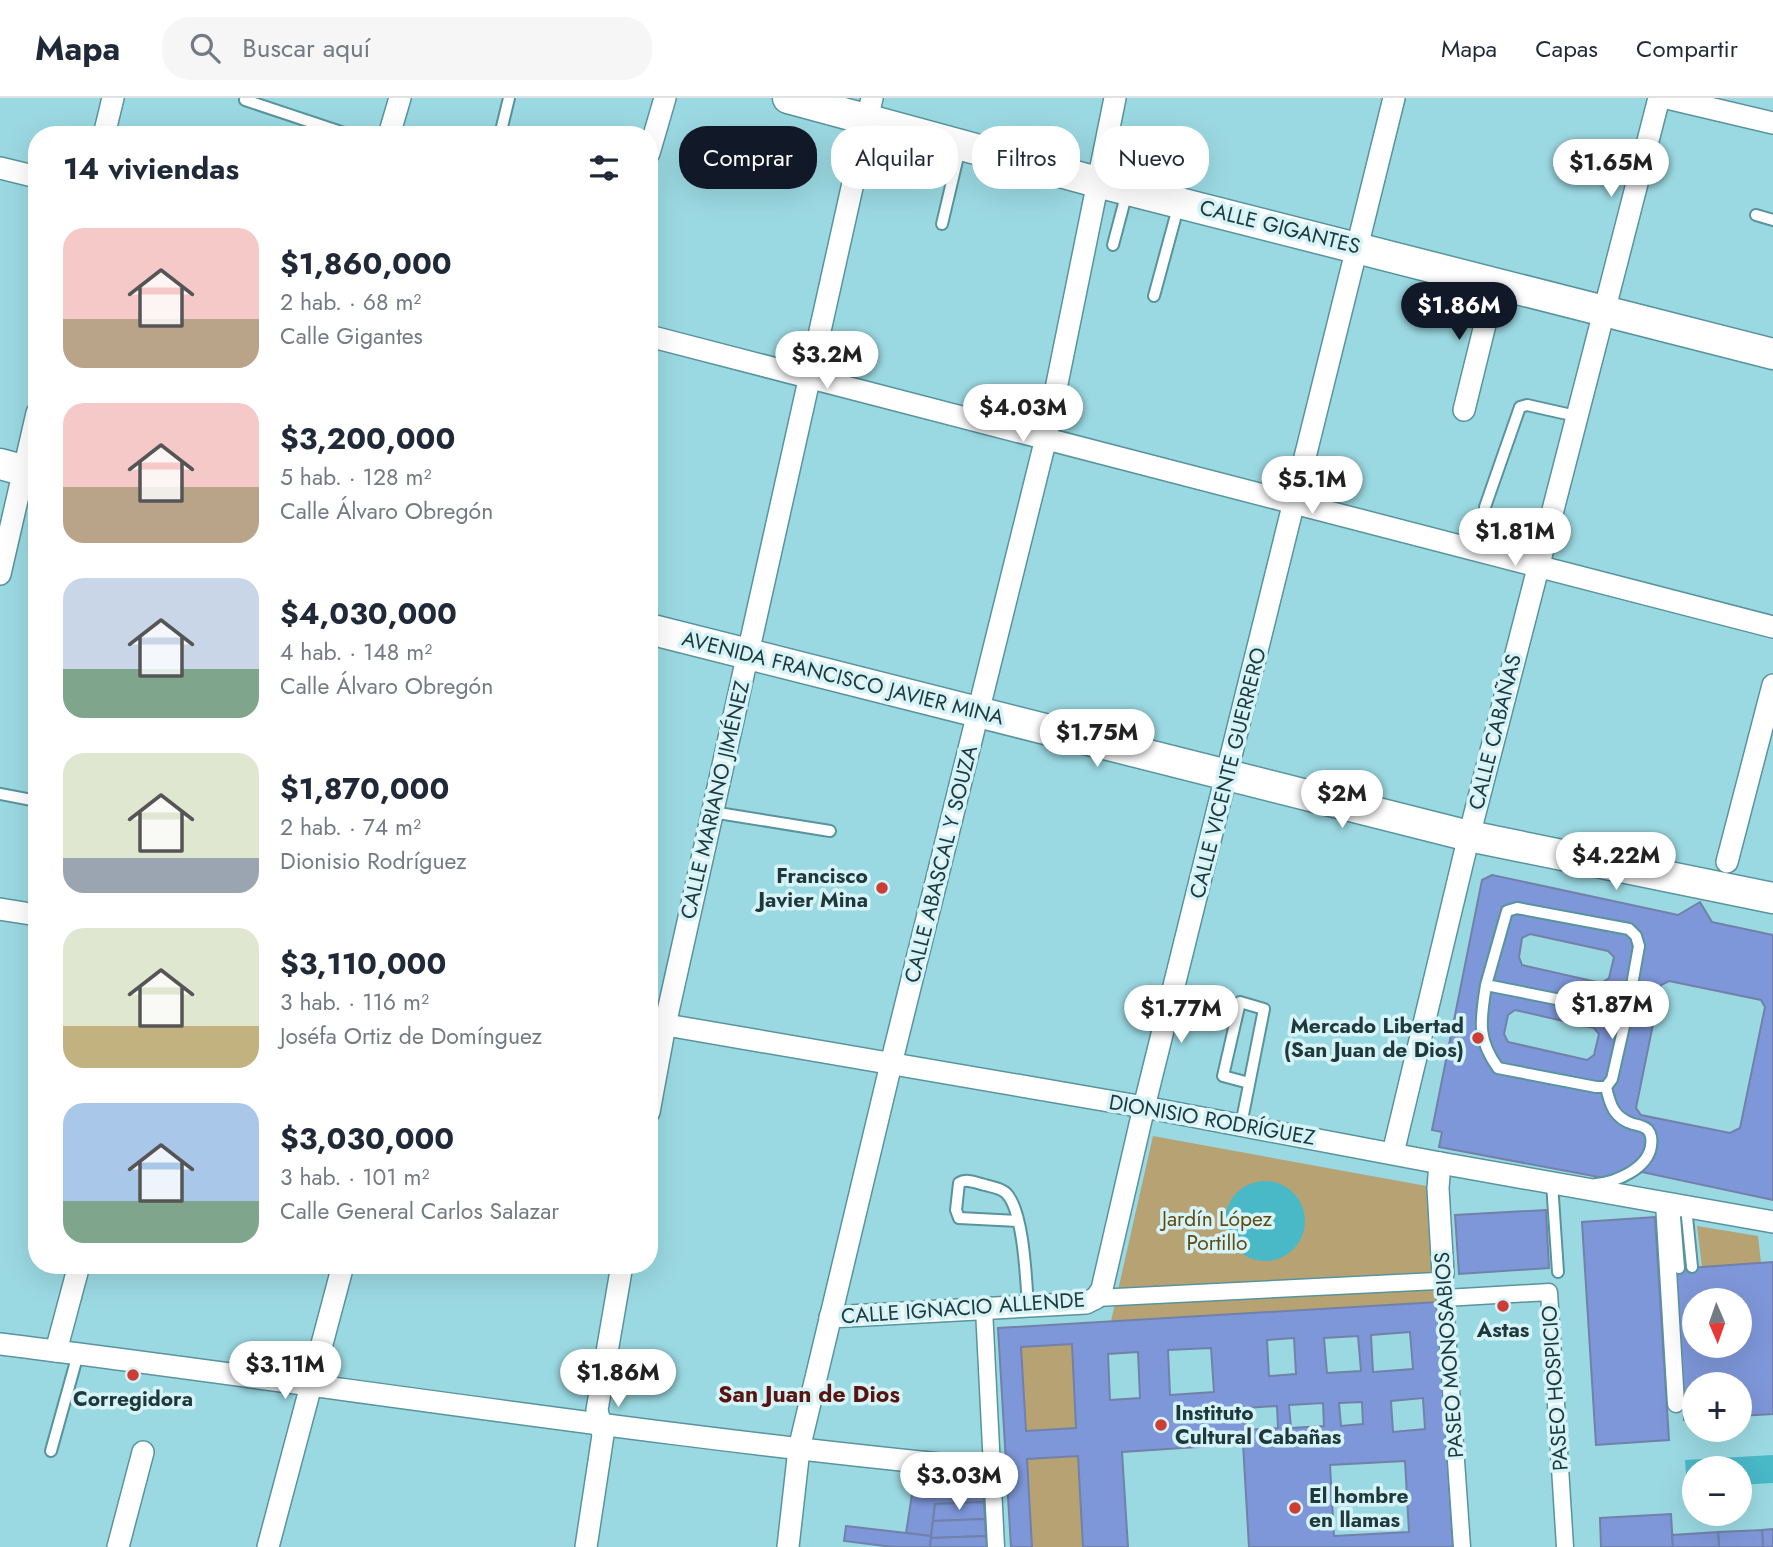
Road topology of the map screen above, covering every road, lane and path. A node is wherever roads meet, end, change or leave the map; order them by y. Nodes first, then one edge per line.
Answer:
1 (113, 98) edge
2 (400, 98) edge
3 (509, 98) edge
4 (665, 98) edge
5 (788, 98) edge
6 (1115, 98) edge
7 (1394, 98) edge
8 (1659, 98) edge
9 (1667, 98) edge
10 (245, 100) dead end
11 (1723, 104) edge
12 (870, 109) edge
13 (1773, 123) edge
14 (106, 126) edge
15 (323, 126) edge
16 (392, 126) edge
17 (502, 126) edge
18 (657, 126) edge
19 (1109, 126) edge
20 (960, 145) junction
21 (0, 167) edge
22 (28, 175) edge
23 (1094, 180) edge
24 (1095, 189) edge
25 (1128, 189) joint
26 (1180, 202) junction
27 (1756, 215) dead end
28 (1773, 220) edge
29 (942, 224) dead end
30 (1113, 245) dead end
31 (1358, 246) junction
32 (1495, 284) junction
33 (1154, 296) dead end
34 (1603, 311) junction
35 (658, 338) edge
36 (1773, 354) edge
37 (809, 377) junction
38 (1464, 410) dead end
39 (1576, 416) junction
40 (1046, 438) junction
41 (28, 443) edge
42 (20, 469) edge
43 (1294, 503) junction
44 (1485, 507) dead end
45 (1538, 566) junction
46 (0, 574) edge
47 (1773, 627) edge
48 (658, 631) edge
49 (748, 654) junction
50 (1773, 685) edge
51 (979, 712) junction
52 (1228, 776) junction
53 (0, 794) edge
54 (28, 799) edge
55 (712, 812) junction
56 (830, 831) dead end
57 (1469, 836) junction
58 (1727, 863) dead end
59 (1773, 898) edge
60 (0, 909) edge
61 (28, 914) edge
62 (1486, 985) junction
63 (1627, 1013) junction
64 (658, 1019) edge
65 (658, 1023) edge
66 (891, 1064) junction
67 (1250, 1083) junction
68 (1606, 1087) junction
69 (1144, 1107) junction
70 (1241, 1125) junction
71 (1393, 1153) junction
72 (1440, 1163) junction
73 (1522, 1178) junction
74 (1552, 1183) junction
75 (1675, 1205) junction
76 (1018, 1221) junction
77 (1773, 1223) edge
78 (1679, 1268) dead end
79 (1692, 1268) dead end
80 (1558, 1272) dead end
81 (77, 1274) edge
82 (341, 1274) edge
83 (620, 1274) edge
84 (1440, 1278) junction
85 (1096, 1298) junction
86 (1445, 1298) junction
87 (1028, 1306) junction
88 (984, 1309) junction
89 (830, 1317) junction
90 (0, 1344) edge
91 (56, 1351) junction
92 (78, 1354) junction
93 (311, 1386) junction
94 (1676, 1404) dead end
95 (600, 1424) junction
96 (799, 1449) junction
97 (51, 1451) dead end
98 (143, 1452) dead end
99 (992, 1469) junction
100 (118, 1547) edge
101 (268, 1547) edge
102 (586, 1547) edge
103 (788, 1547) edge
104 (996, 1547) edge
105 (1462, 1547) edge
106 (1564, 1547) edge

1 - 14 street
2 - 16 street
3 - 17 lane
4 - 18 street
5 - 12 main road, CALLE GIGANTES
6 - 19 street, CALLE ABASCAL Y SOUZA
7 - 31 street, CALLE VICENTE GUERRERO
8 - 34 street, CALLE CABAÑAS
9 - 11 street
10 - 15 lane
11 - 13 street
12 - 20 main road, CALLE GIGANTES
12 - 37 street, CALLE MARIANO JIMÉNEZ
20 - 23 main road, CALLE GIGANTES
20 - 29 lane
21 - 22 street
24 - 40 street, CALLE ABASCAL Y SOUZA
25 - 26 main road, CALLE GIGANTES
25 - 30 lane
26 - 31 main road, CALLE GIGANTES
26 - 33 lane
27 - 28 lane
31 - 32 main road, CALLE GIGANTES
31 - 43 street, CALLE VICENTE GUERRERO
32 - 34 main road, CALLE GIGANTES
32 - 38 street
34 - 36 main road, CALLE GIGANTES
34 - 39 street, CALLE CABAÑAS
35 - 37 street
37 - 40 street
37 - 49 street, CALLE MARIANO JIMÉNEZ
39 - 44 lane
39 - 45 street, CALLE CABAÑAS
40 - 43 street
40 - 51 street, CALLE ABASCAL Y SOUZA
41 - 42 street
42 - 46 street
43 - 45 street
43 - 52 street, CALLE VICENTE GUERRERO
45 - 47 street
45 - 57 street, CALLE CABAÑAS
48 - 49 main road, AVENIDA FRANCISCO JAVIER MINA
49 - 51 main road, AVENIDA FRANCISCO JAVIER MINA
49 - 55 street, CALLE MARIANO JIMÉNEZ
50 - 58 street
51 - 52 main road, AVENIDA FRANCISCO JAVIER MINA
51 - 66 street, CALLE ABASCAL Y SOUZA
52 - 57 main road, AVENIDA FRANCISCO JAVIER MINA
52 - 69 street, CALLE VICENTE GUERRERO
53 - 54 lane
55 - 56 lane
55 - 64 street, CALLE MARIANO JIMÉNEZ
57 - 59 main road, AVENIDA FRANCISCO JAVIER MINA
57 - 71 street, CALLE CABAÑAS
60 - 61 street
62 - 63 lane
62 - 63 lane
62 - 68 lane
63 - 68 lane
65 - 66 street, DIONISIO RODRÍGUEZ
66 - 69 street, DIONISIO RODRÍGUEZ
66 - 89 street, CALLE ABASCAL Y SOUZA
67 - 67 lane
67 - 70 lane
68 - 73 lane
69 - 70 street, DIONISIO RODRÍGUEZ
69 - 85 street, CALLE VICENTE GUERRERO
70 - 71 street, DIONISIO RODRÍGUEZ
71 - 72 street, DIONISIO RODRÍGUEZ
72 - 73 street, DIONISIO RODRÍGUEZ
72 - 84 street, PASEO MONOSABIOS
73 - 74 street, DIONISIO RODRÍGUEZ
74 - 75 street, DIONISIO RODRÍGUEZ
74 - 80 lane
75 - 77 street, DIONISIO RODRÍGUEZ
75 - 78 lane
75 - 79 lane
75 - 94 street
76 - 76 lane
76 - 87 lane
81 - 91 street
82 - 93 street
83 - 95 street
84 - 85 street
84 - 86 street, PASEO MONOSABIOS
85 - 87 street, CALLE IGNACIO ALLENDE
86 - 105 street, PASEO MONOSABIOS
86 - 106 street, PASEO HOSPICIO
87 - 88 street, CALLE IGNACIO ALLENDE
88 - 89 street, CALLE IGNACIO ALLENDE
88 - 99 street
89 - 96 street, CALLE ABASCAL Y SOUZA
90 - 91 street
91 - 92 street
92 - 93 street
92 - 97 lane
93 - 95 street
93 - 101 street
95 - 96 street
95 - 102 street
96 - 99 street
96 - 103 street, CALLE ABASCAL Y SOUZA
98 - 100 street
99 - 104 street

